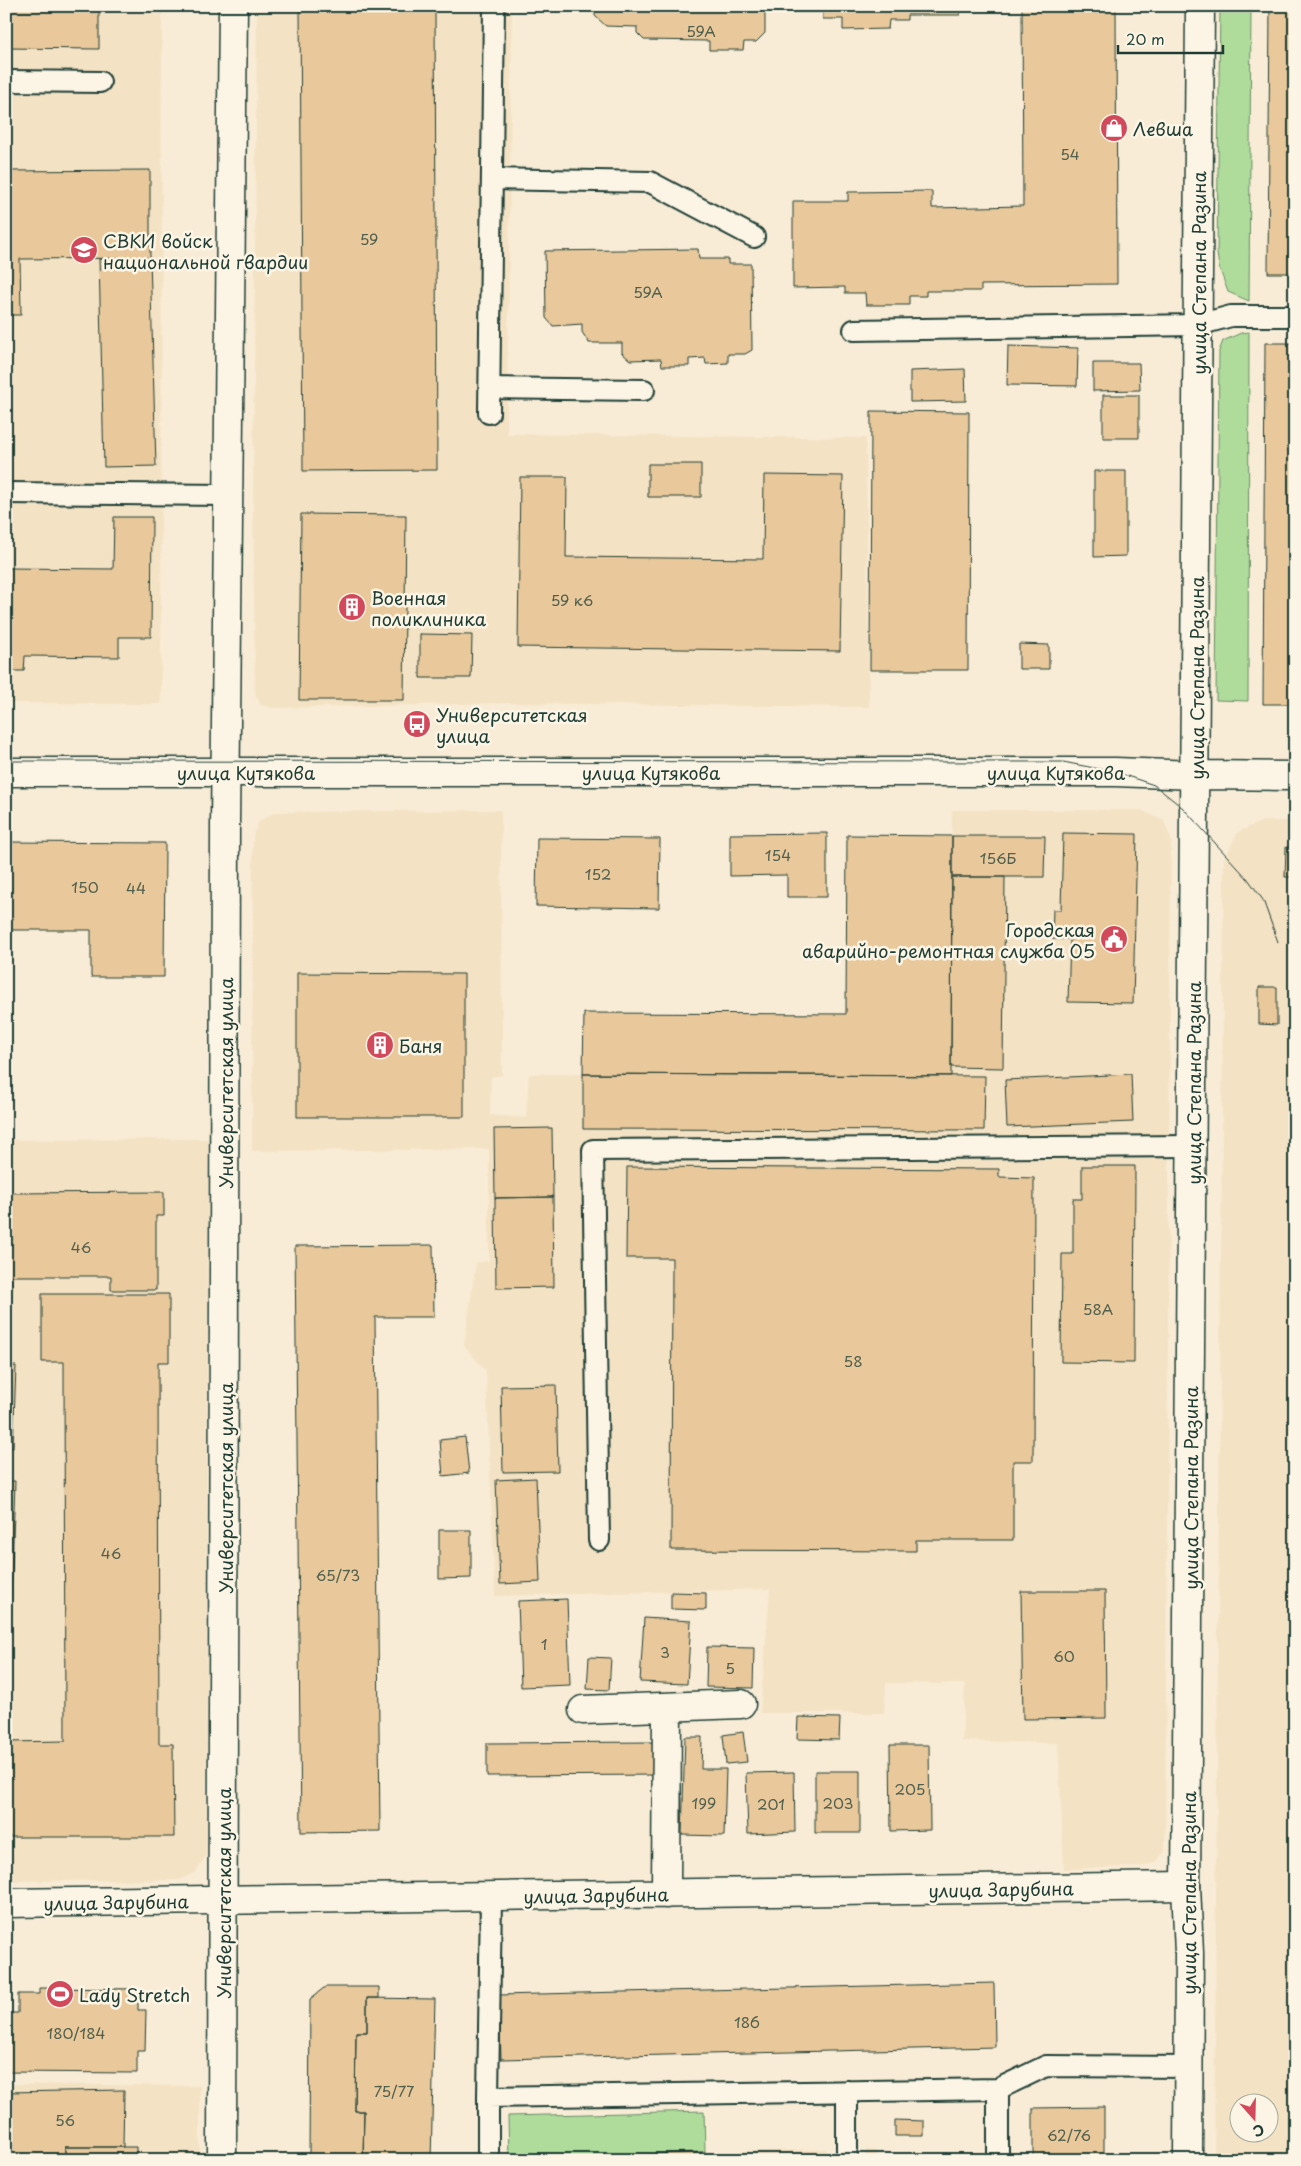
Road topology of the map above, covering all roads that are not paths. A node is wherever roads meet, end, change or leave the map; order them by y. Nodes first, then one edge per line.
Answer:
1 (233, 6) edge
2 (494, 6) edge
3 (1200, 6) edge
4 (6, 81) edge
5 (100, 82) dead end
6 (492, 179) junction
7 (754, 237) dead end
8 (1295, 316) edge
9 (1198, 325) junction
10 (854, 330) dead end
11 (490, 388) junction
12 (644, 390) dead end
13 (489, 413) dead end
14 (6, 493) edge
15 (228, 495) junction
16 (6, 772) edge
17 (225, 772) junction
18 (1195, 775) junction
19 (1295, 776) edge
20 (1192, 1146) junction
21 (599, 1540) dead end
22 (741, 1704) dead end
23 (667, 1708) junction
24 (583, 1710) dead end
25 (1186, 1886) junction
26 (666, 1894) junction
27 (491, 1897) junction
28 (223, 1902) junction
29 (6, 1904) edge
30 (1188, 2066) junction
31 (998, 2089) junction
32 (847, 2092) junction
33 (488, 2097) junction
34 (222, 2160) edge
35 (488, 2160) edge
36 (847, 2160) edge
37 (998, 2160) edge
38 (1188, 2160) edge

1 - 15 street, Университетская улица
2 - 6 lane
3 - 9 street, улица Степана Разина
4 - 5 lane
6 - 7 lane
6 - 11 lane
8 - 9 lane
9 - 10 lane
9 - 18 street, улица Степана Разина
11 - 12 lane
11 - 13 lane
14 - 15 lane
15 - 17 street, Университетская улица
16 - 17 street, улица Кутякова
17 - 18 street, улица Кутякова
17 - 28 street, Университетская улица
18 - 19 street, улица Кутякова
18 - 20 street, улица Степана Разина
20 - 21 lane
20 - 25 street, улица Степана Разина
22 - 23 street
23 - 24 street
23 - 26 street
25 - 26 street, улица Зарубина
25 - 30 street, улица Степана Разина
26 - 27 street, улица Зарубина
27 - 28 street, улица Зарубина
27 - 33 lane
28 - 29 street, улица Зарубина
28 - 34 street, Университетская улица
30 - 31 lane
30 - 38 street, улица Степана Разина
31 - 32 lane
31 - 37 lane
32 - 33 lane
32 - 36 lane
33 - 35 lane

